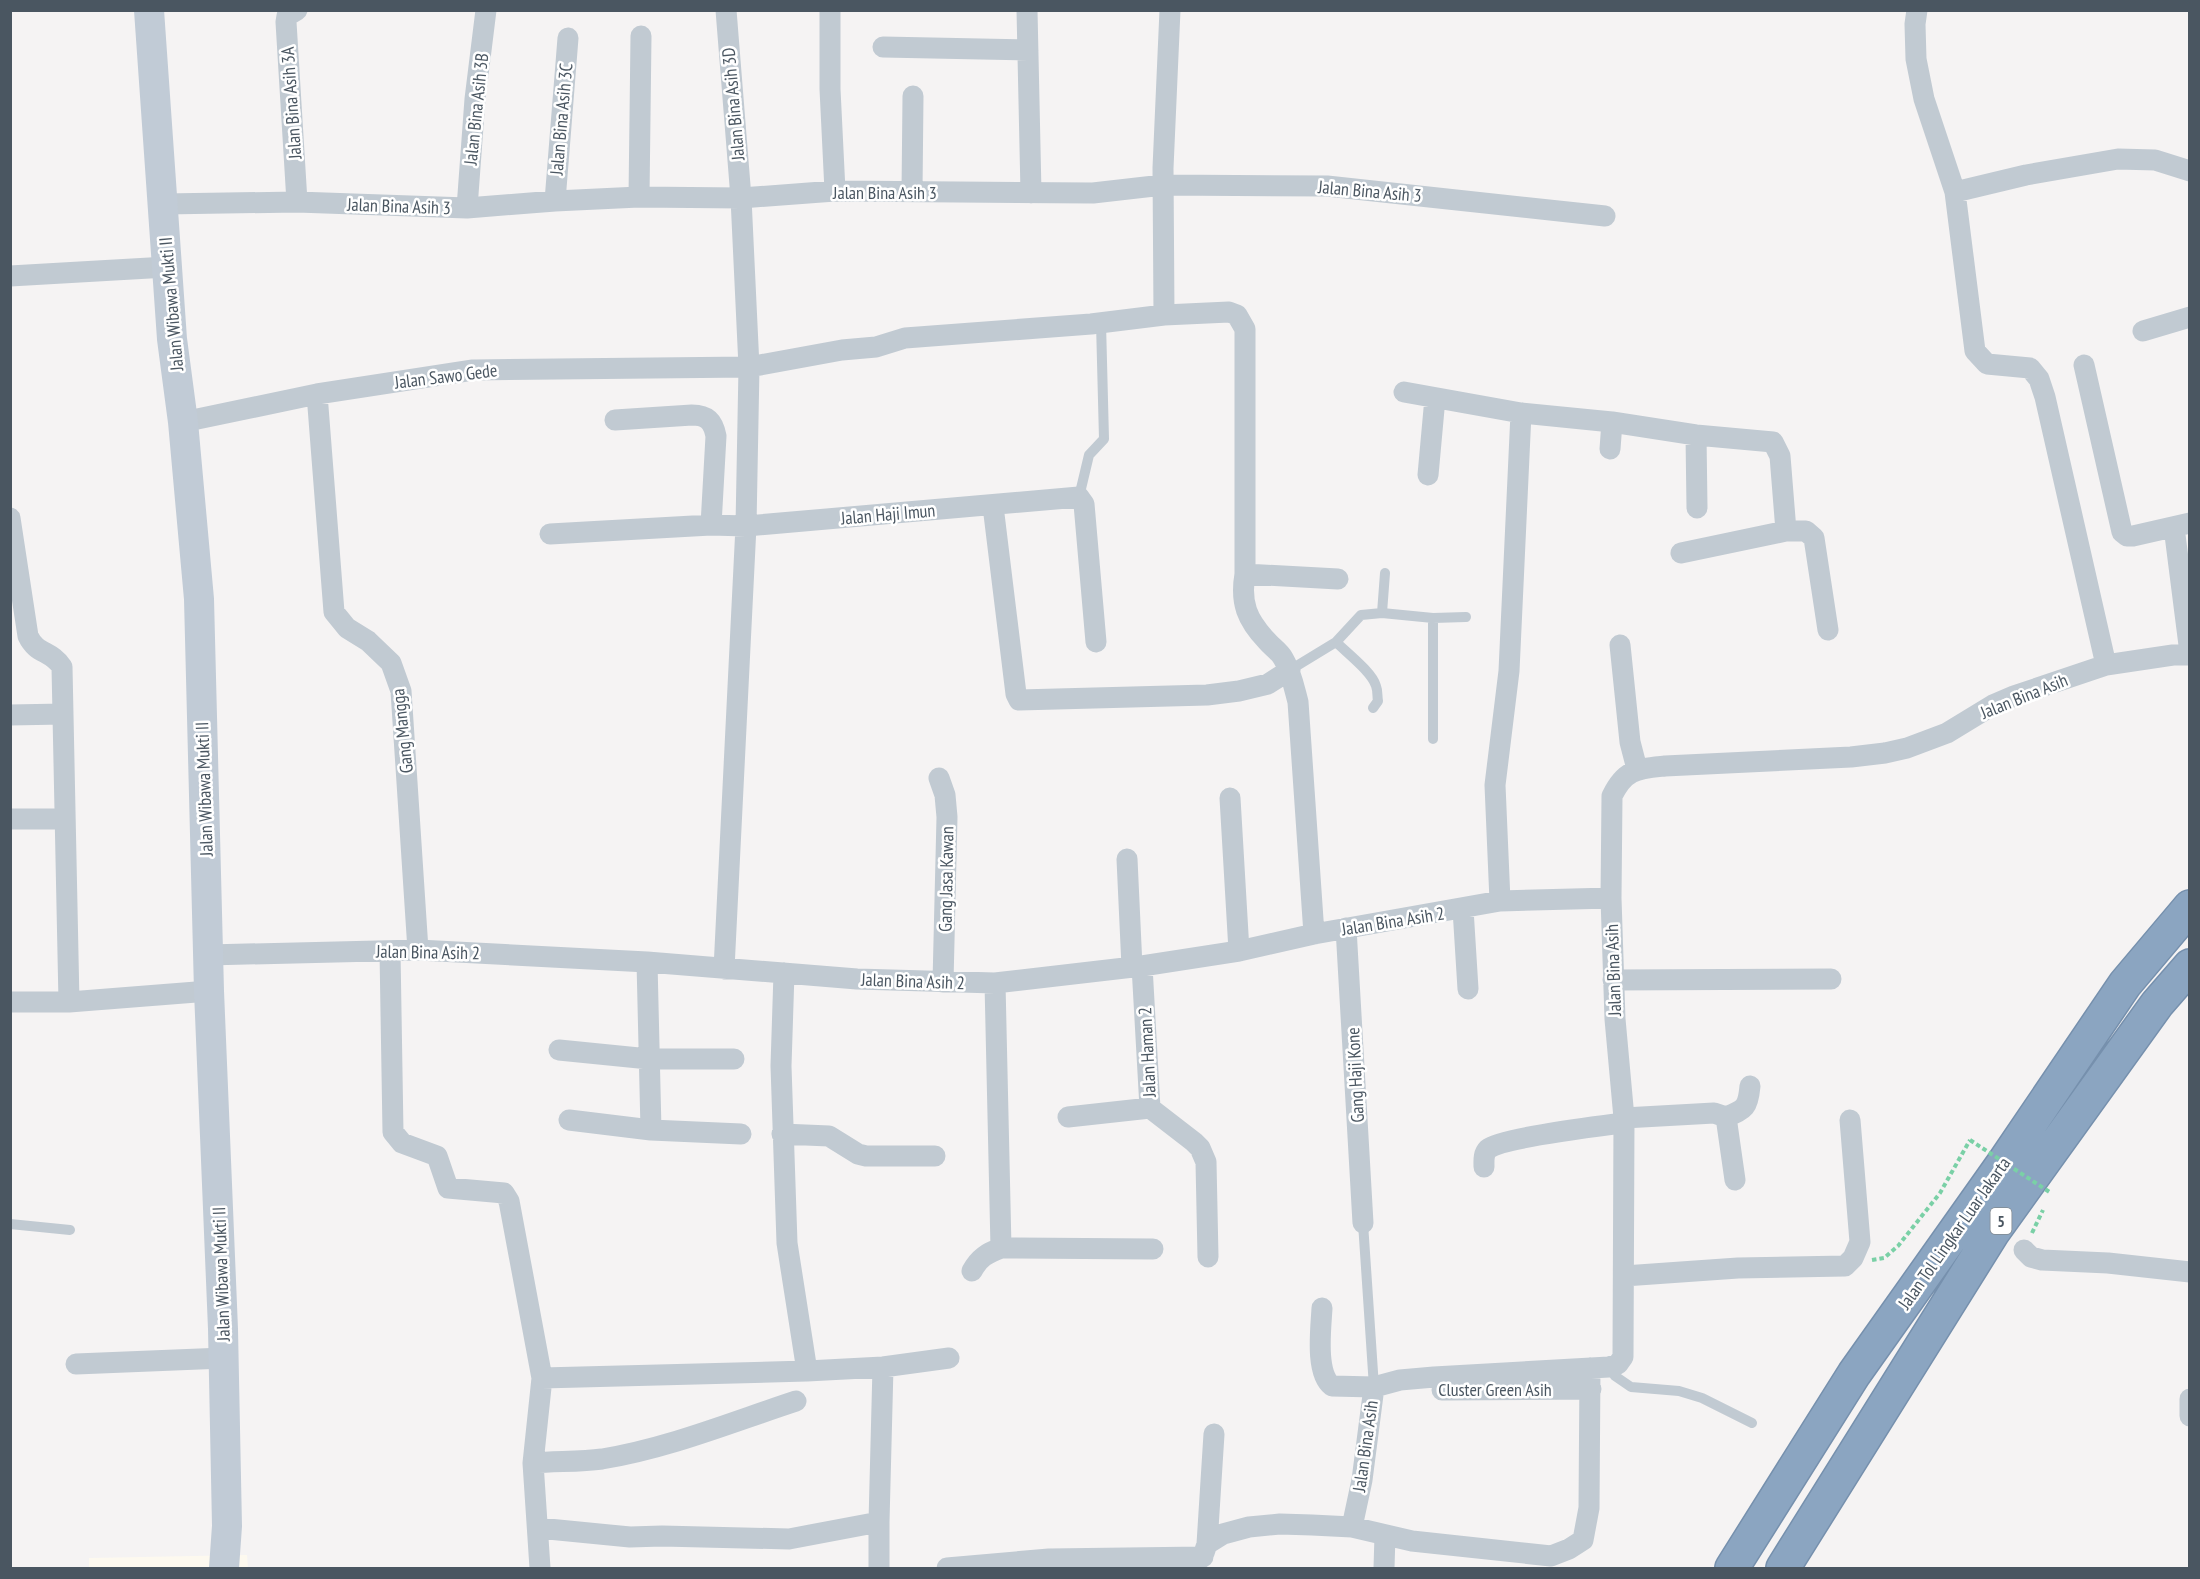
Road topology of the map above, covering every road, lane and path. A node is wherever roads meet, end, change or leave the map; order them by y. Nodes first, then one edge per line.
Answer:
1 (150, 10) edge
2 (297, 10) edge
3 (486, 10) edge
4 (726, 10) edge
5 (830, 10) edge
6 (1027, 10) edge
7 (1170, 10) edge
8 (1917, 10) edge
9 (641, 36) dead end
10 (568, 38) dead end
11 (883, 48) dead end
12 (1028, 50) junction
13 (913, 96) dead end
14 (2190, 171) edge
15 (1163, 185) junction
16 (835, 191) junction
17 (912, 192) junction
18 (1955, 192) junction
19 (1031, 193) junction
20 (639, 197) junction
21 (741, 198) junction
22 (555, 201) junction
23 (297, 202) junction
24 (164, 204) junction
25 (467, 208) junction
26 (1605, 216) dead end
27 (167, 267) junction
28 (10, 276) edge
29 (1164, 315) junction
30 (2190, 317) edge
31 (1101, 323) junction
32 (2143, 331) dead end
33 (2085, 365) dead end
34 (749, 368) junction
35 (1404, 392) dead end
36 (317, 394) junction
37 (1436, 398) junction
38 (1521, 413) junction
39 (615, 420) dead end
40 (183, 422) junction
41 (1612, 422) junction
42 (1696, 435) junction
43 (1610, 448) dead end
44 (1428, 475) dead end
45 (1079, 497) junction
46 (993, 506) junction
47 (1697, 508) dead end
48 (10, 518) edge
49 (711, 525) junction
50 (2182, 525) edge
51 (746, 526) junction
52 (1786, 531) junction
53 (550, 534) dead end
54 (1681, 553) dead end
55 (1385, 573) dead end
56 (1245, 574) junction
57 (1338, 579) dead end
58 (1382, 613) junction
59 (1467, 617) dead end
60 (1433, 618) junction
61 (1828, 630) dead end
62 (1096, 642) dead end
63 (1336, 642) junction
64 (1620, 645) dead end
65 (2190, 654) edge
66 (2106, 665) junction
67 (1290, 670) junction
68 (1372, 708) dead end
69 (10, 714) edge
70 (58, 720) junction
71 (1433, 739) dead end
72 (1637, 769) junction
73 (939, 777) dead end
74 (1230, 798) dead end
75 (10, 819) edge
76 (59, 819) junction
77 (1127, 859) dead end
78 (1611, 898) junction
79 (1500, 902) junction
80 (2190, 908) edge
81 (1463, 909) junction
82 (1346, 928) junction
83 (1314, 934) junction
84 (418, 950) junction
85 (390, 951) junction
86 (1239, 951) junction
87 (208, 954) junction
88 (647, 962) junction
89 (2190, 966) edge
90 (1137, 967) junction
91 (724, 969) junction
92 (784, 973) junction
93 (1832, 979) dead end
94 (1613, 980) junction
95 (944, 982) junction
96 (996, 983) junction
97 (1468, 989) dead end
98 (209, 991) junction
99 (10, 1002) edge
100 (69, 1002) junction
101 (559, 1050) dead end
102 (649, 1059) junction
103 (734, 1059) dead end
104 (1750, 1086) dead end
105 (1150, 1108) junction
106 (1068, 1117) dead end
107 (1726, 1118) junction
108 (569, 1120) dead end
109 (1624, 1120) junction
110 (1850, 1120) dead end
111 (651, 1130) junction
112 (741, 1134) dead end
113 (783, 1134) junction
114 (935, 1155) dead end
115 (1484, 1167) dead end
116 (1735, 1180) dead end
117 (1363, 1223) joint
118 (10, 1224) edge
119 (70, 1230) dead end
120 (1001, 1248) junction
121 (1152, 1249) dead end
122 (2024, 1250) joint
123 (1208, 1257) dead end
124 (1845, 1266) junction
125 (972, 1271) dead end
126 (2190, 1272) edge
127 (1624, 1276) junction
128 (1322, 1308) dead end
129 (224, 1358) junction
130 (949, 1358) dead end
131 (76, 1364) dead end
132 (883, 1367) junction
133 (1600, 1367) junction
134 (807, 1371) junction
135 (542, 1378) junction
136 (1374, 1387) junction
137 (1591, 1389) junction
138 (1400, 1390) dead end
139 (2190, 1399) edge
140 (796, 1401) dead end
141 (2189, 1414) edge
142 (1752, 1423) dead end
143 (1214, 1434) dead end
144 (533, 1462) junction
145 (879, 1522) junction
146 (1352, 1527) junction
147 (538, 1528) junction
148 (1385, 1535) junction
149 (1204, 1557) edge
150 (224, 1569) edge
151 (540, 1569) edge
152 (879, 1569) edge
153 (946, 1569) edge
154 (1384, 1569) edge
155 (1732, 1569) edge
156 (1783, 1569) edge

1 - 24 main road, Jalan Wibawa Mukti II
2 - 23 street, Jalan Bina Asih 3A
3 - 25 street, Jalan Bina Asih 3B
4 - 21 street, Jalan Bina Asih 3D
5 - 16 street
6 - 12 street
7 - 15 street
8 - 18 street
9 - 20 street
10 - 22 street, Jalan Bina Asih 3C
11 - 12 street
12 - 19 street
13 - 17 street
14 - 18 street
15 - 19 street, Jalan Bina Asih 3
15 - 26 street, Jalan Bina Asih 3
15 - 29 street
16 - 17 street, Jalan Bina Asih 3
16 - 21 street, Jalan Bina Asih 3
17 - 19 street, Jalan Bina Asih 3
18 - 66 street
20 - 21 street, Jalan Bina Asih 3
20 - 22 street, Jalan Bina Asih 3
21 - 34 street, Jalan Bina Asih 3D
22 - 25 street, Jalan Bina Asih 3
23 - 24 street, Jalan Bina Asih 3
23 - 25 street, Jalan Bina Asih 3
24 - 27 main road, Jalan Wibawa Mukti II
27 - 28 street
27 - 40 main road, Jalan Wibawa Mukti II
29 - 31 street, Jalan Sawo Gede
29 - 56 street, Jalan Sawo Gede
30 - 32 street
31 - 34 street, Jalan Sawo Gede
31 - 45 lane
33 - 50 street
34 - 36 street, Jalan Sawo Gede
34 - 51 street, Jalan Bina Asih 3D
35 - 37 street
36 - 40 street, Jalan Sawo Gede
36 - 84 street, Gang Mangga
37 - 38 street
37 - 44 street
38 - 41 street
38 - 79 street
39 - 49 street
40 - 87 main road, Jalan Wibawa Mukti II
41 - 42 street
41 - 43 street
42 - 47 street
42 - 52 street
45 - 46 street, Jalan Haji Imun
45 - 62 street
46 - 51 street, Jalan Haji Imun
46 - 67 street
48 - 70 street
49 - 51 street, Jalan Haji Imun
49 - 53 street, Jalan Haji Imun
50 - 65 street
51 - 91 street, Jalan Bina Asih 3D
52 - 54 street
52 - 61 street
55 - 58 lane
56 - 57 street
56 - 67 street, Jalan Sawo Gede
58 - 60 lane
58 - 63 lane
59 - 60 lane
60 - 71 lane
63 - 67 lane
63 - 68 lane
64 - 72 street
65 - 66 street, Jalan Bina Asih
66 - 72 street, Jalan Bina Asih
67 - 83 street
69 - 70 street
70 - 76 street
72 - 78 street, Jalan Bina Asih
73 - 95 street, Gang Jasa Kawan
74 - 86 street
75 - 76 street
76 - 100 street
77 - 90 street, Jalan Haman 2
78 - 79 street, Jalan Bina Asih 2
78 - 94 street, Jalan Bina Asih
79 - 81 street, Jalan Bina Asih 2
80 - 155 highway, Jalan Tol Lingkar Luar Jakarta / 5
81 - 82 street, Jalan Bina Asih 2
81 - 97 street
82 - 83 street, Jalan Bina Asih 2
82 - 117 street, Gang Haji Kone
83 - 86 street, Jalan Bina Asih 2
84 - 85 street, Jalan Bina Asih 2
84 - 88 street, Jalan Bina Asih 2
85 - 87 street, Jalan Bina Asih 2
85 - 135 street
86 - 90 street, Jalan Bina Asih 2
87 - 98 main road, Jalan Wibawa Mukti II
88 - 91 street, Jalan Bina Asih 2
88 - 102 street
89 - 156 highway, Jalan Tol Lingkar Luar Jakarta / 5
90 - 96 street, Jalan Bina Asih 2
90 - 105 street, Jalan Haman 2
91 - 92 street, Jalan Bina Asih 2
92 - 95 street, Jalan Bina Asih 2
92 - 113 street
93 - 94 street
94 - 109 street, Jalan Bina Asih
95 - 96 street, Jalan Bina Asih 2
96 - 120 street
98 - 100 street
98 - 129 main road, Jalan Wibawa Mukti II
99 - 100 street
101 - 102 street
102 - 103 street
102 - 111 street
104 - 107 street
105 - 106 street
105 - 123 street, Jalan Haman 2
107 - 109 street
107 - 116 street
108 - 111 street
109 - 115 street
109 - 127 street, Jalan Bina Asih
110 - 124 street
111 - 112 street
113 - 114 street
113 - 134 street
117 - 136 lane
118 - 119 lane
120 - 121 street
120 - 125 street
122 - 124 path, bridge
122 - 126 street
124 - 127 street
127 - 133 street, Jalan Bina Asih
128 - 136 street
129 - 131 street
129 - 150 main road, Jalan Wibawa Mukti II
130 - 132 street
132 - 134 street
132 - 145 street
133 - 136 street, Jalan Bina Asih
133 - 137 street
133 - 142 lane
134 - 135 street
135 - 144 street
136 - 146 street, Jalan Bina Asih
137 - 138 street, Cluster Green Asih
137 - 148 street
139 - 141 street
140 - 144 street
143 - 149 street
144 - 147 street
145 - 147 street
145 - 152 street
146 - 148 street
146 - 149 street
147 - 151 street
148 - 154 street
149 - 153 street

